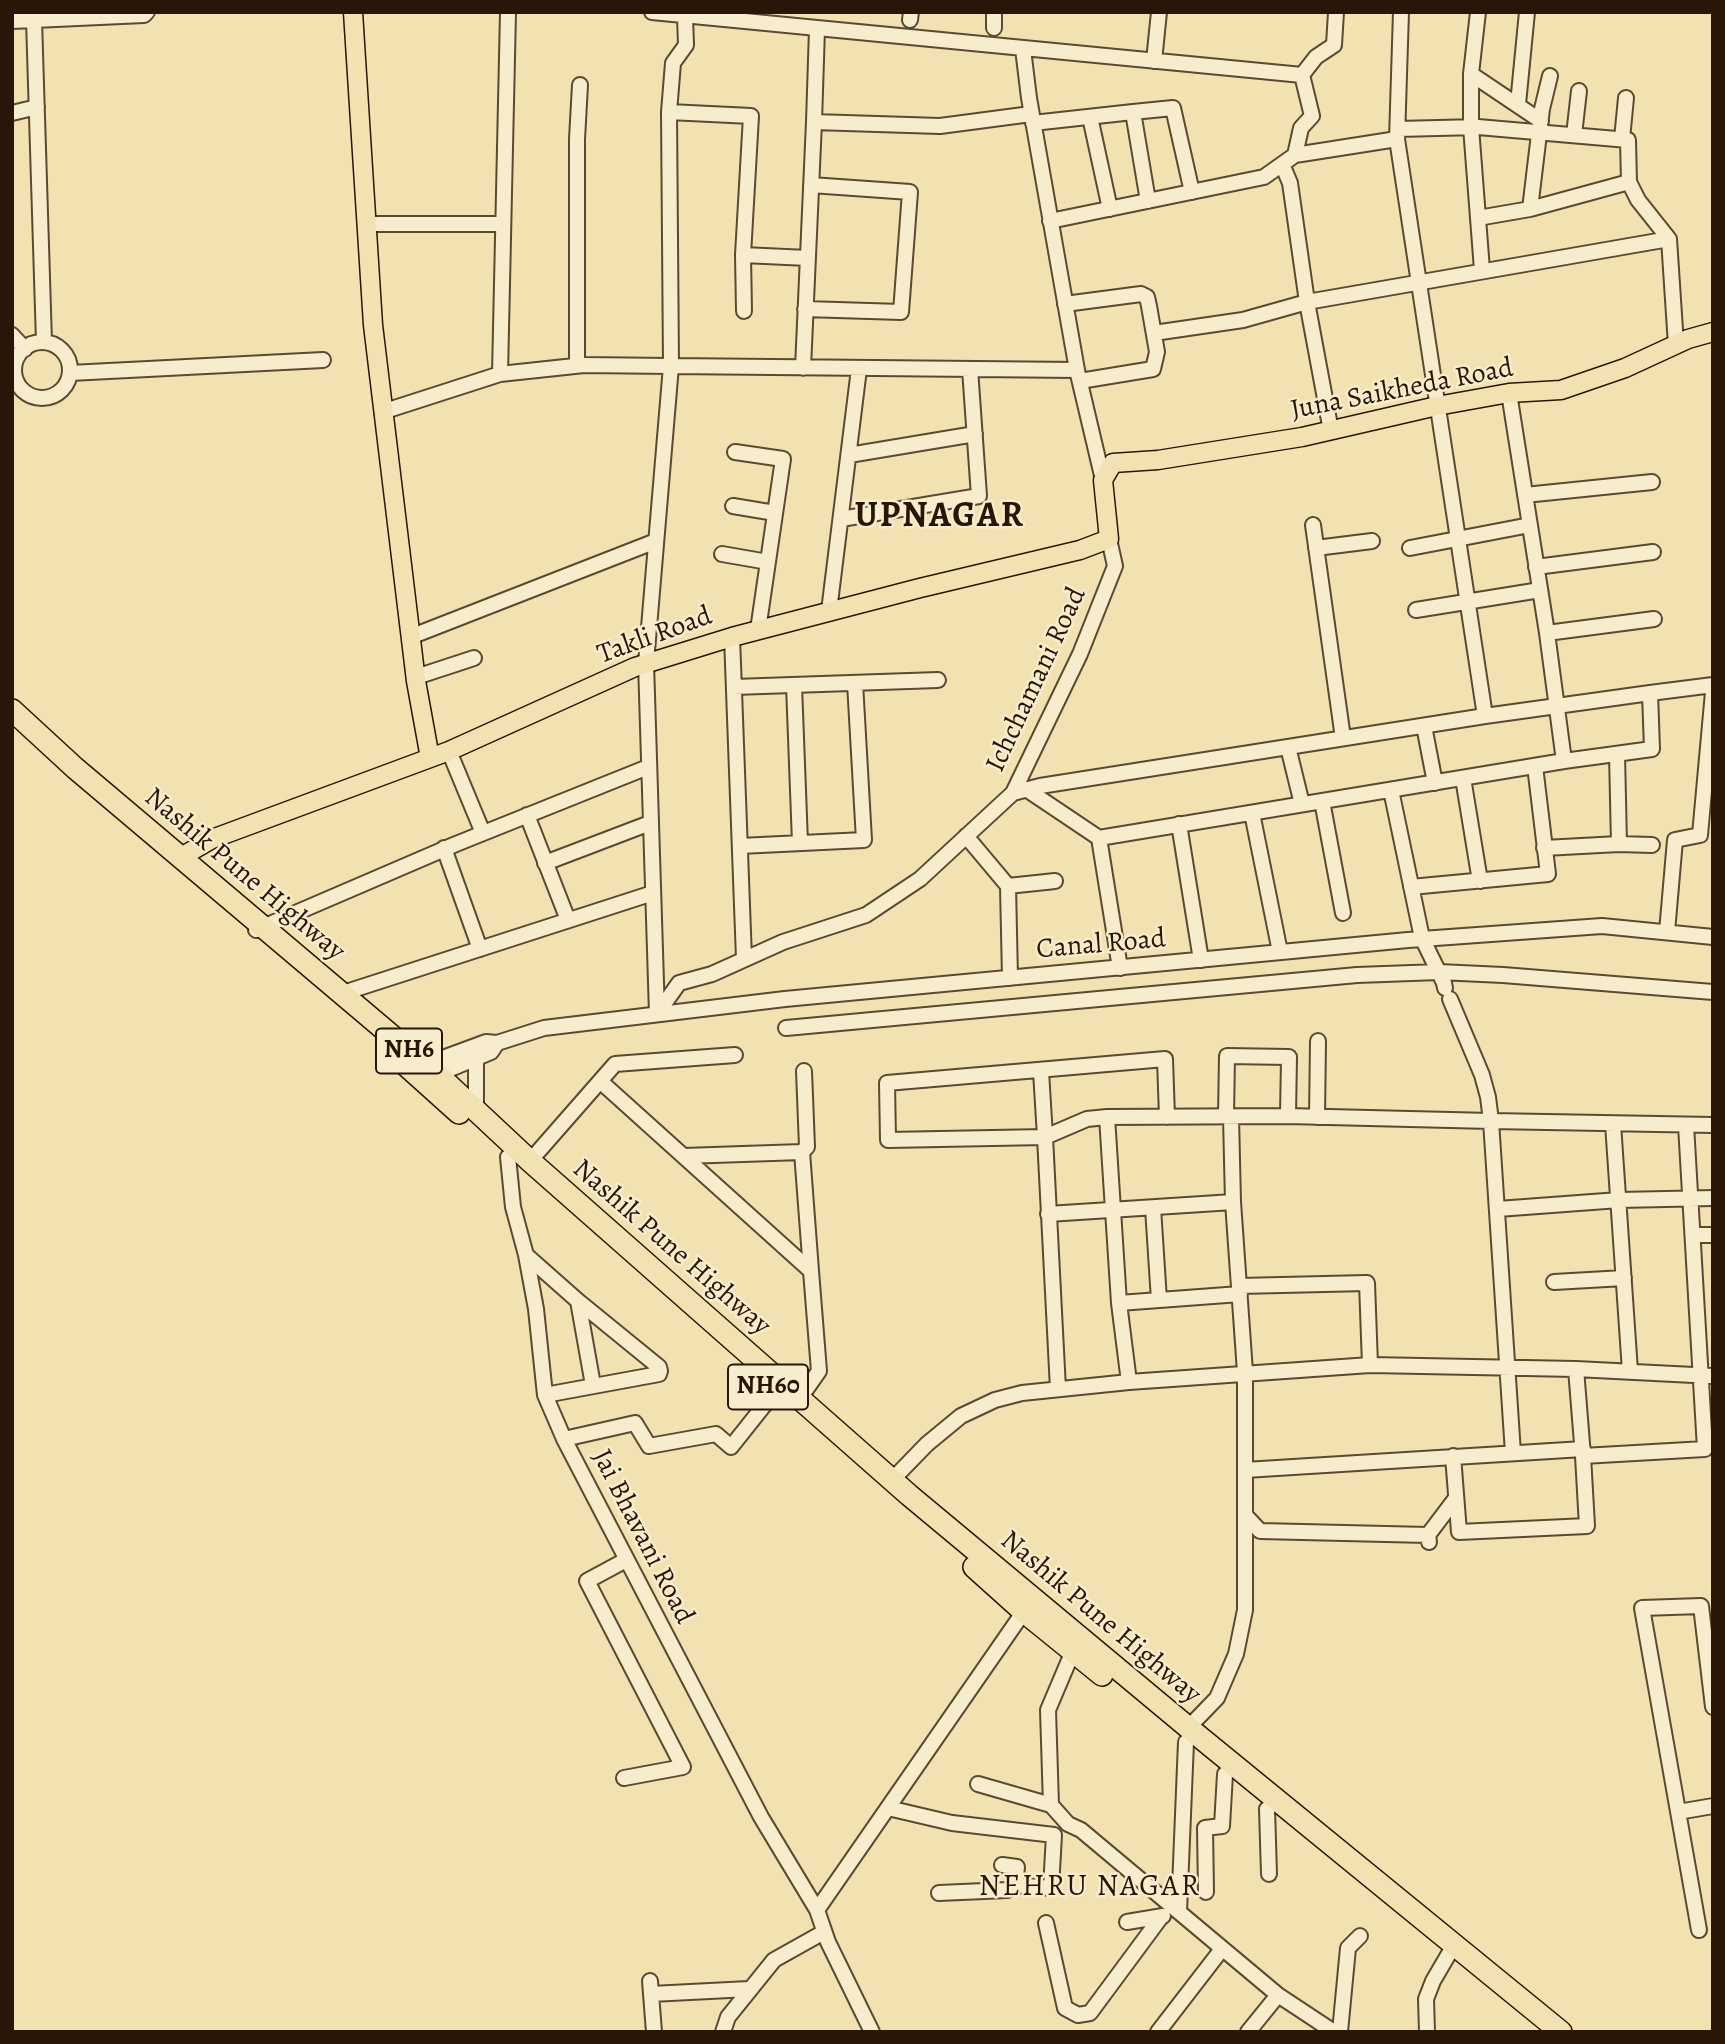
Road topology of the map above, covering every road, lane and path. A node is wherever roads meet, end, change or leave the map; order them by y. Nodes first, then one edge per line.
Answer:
1 (147, 12) edge
2 (352, 12) edge
3 (508, 12) edge
4 (652, 12) edge
5 (994, 12) edge
6 (1159, 12) edge
7 (1336, 12) edge
8 (1401, 12) edge
9 (1478, 12) edge
10 (1527, 12) edge
11 (685, 16) junction
12 (34, 20) junction
13 (12, 21) edge
14 (994, 28) dead end
15 (817, 29) junction
16 (1023, 49) junction
17 (1154, 61) junction
18 (1471, 74) junction
19 (1302, 75) junction
20 (1550, 76) dead end
21 (580, 85) dead end
22 (1579, 91) dead end
23 (1626, 98) dead end
24 (1518, 104) junction
25 (37, 107) junction
26 (669, 112) junction
27 (1133, 112) junction
28 (12, 113) edge
29 (1090, 117) junction
30 (1032, 119) junction
31 (814, 122) junction
32 (1471, 127) junction
33 (1541, 127) junction
34 (1397, 134) junction
35 (1574, 135) junction
36 (1622, 139) junction
37 (1295, 155) junction
38 (1282, 164) junction
39 (1629, 182) junction
40 (811, 184) junction
41 (1192, 192) junction
42 (1148, 201) junction
43 (1530, 208) junction
44 (1110, 209) junction
45 (1478, 218) junction
46 (1051, 221) junction
47 (366, 224) junction
48 (503, 224) junction
49 (1669, 239) junction
50 (743, 255) junction
51 (808, 258) junction
52 (1482, 270) junction
53 (1419, 282) junction
54 (1307, 302) junction
55 (1065, 304) junction
56 (805, 309) junction
57 (744, 311) dead end
58 (1713, 332) edge
59 (1154, 333) junction
60 (12, 335) edge
61 (44, 342) junction
62 (1676, 345) junction
63 (25, 349) junction
64 (323, 360) dead end
65 (577, 365) junction
66 (671, 366) junction
67 (803, 369) junction
68 (859, 369) junction
69 (970, 369) junction
70 (70, 373) junction
71 (500, 374) junction
72 (1078, 375) junction
73 (17, 391) edge
74 (1508, 393) junction
75 (1437, 406) junction
76 (382, 412) junction
77 (1331, 431) junction
78 (975, 434) junction
79 (735, 452) dead end
80 (849, 455) junction
81 (1103, 480) junction
82 (1652, 482) dead end
83 (1525, 495) junction
84 (733, 506) dead end
85 (775, 513) junction
86 (841, 519) junction
87 (1313, 525) dead end
88 (1530, 525) junction
89 (1458, 538) junction
90 (1109, 539) junction
91 (656, 541) junction
92 (1372, 541) dead end
93 (1316, 548) junction
94 (1410, 548) dead end
95 (1653, 552) dead end
96 (722, 554) dead end
97 (768, 562) junction
98 (1536, 567) junction
99 (1540, 590) junction
100 (1469, 602) junction
101 (829, 611) junction
102 (1416, 611) dead end
103 (1654, 619) dead end
104 (758, 630) junction
105 (1547, 633) junction
106 (732, 637) junction
107 (410, 638) junction
108 (474, 657) dead end
109 (646, 663) junction
110 (415, 677) junction
111 (938, 680) dead end
112 (855, 683) junction
113 (794, 685) junction
114 (1713, 685) edge
115 (734, 687) junction
116 (1713, 692) edge
117 (1650, 693) junction
118 (1556, 707) junction
119 (12, 710) edge
120 (1485, 716) junction
121 (12, 723) edge
122 (1424, 726) junction
123 (1343, 738) junction
124 (1288, 747) junction
125 (449, 751) junction
126 (1617, 754) junction
127 (430, 758) junction
128 (1564, 761) junction
129 (649, 766) junction
130 (1535, 766) junction
131 (1463, 778) junction
132 (1435, 783) junction
133 (1391, 790) junction
134 (1019, 791) junction
135 (1322, 801) junction
136 (1302, 804) junction
137 (1252, 813) junction
138 (527, 815) junction
139 (650, 823) junction
140 (1179, 824) junction
141 (483, 833) junction
142 (966, 836) junction
143 (1099, 838) junction
144 (800, 843) junction
145 (1619, 844) junction
146 (1652, 845) dead end
147 (740, 846) junction
148 (444, 848) junction
149 (1544, 848) junction
150 (181, 857) junction
151 (545, 863) junction
152 (1055, 881) dead end
153 (1480, 881) junction
154 (1008, 886) junction
155 (1411, 887) junction
156 (653, 893) junction
157 (1343, 913) dead end
158 (568, 920) junction
159 (257, 929) junction
160 (1667, 933) junction
161 (1713, 937) edge
162 (1422, 939) junction
163 (480, 949) junction
164 (1280, 952) junction
165 (744, 960) junction
166 (1201, 960) junction
167 (1120, 968) junction
168 (1438, 972) junction
169 (1010, 978) junction
170 (1713, 992) edge
171 (341, 994) junction
172 (657, 1014) junction
173 (786, 1028) dead end
174 (1318, 1041) dead end
175 (497, 1043) junction
176 (735, 1055) dead end
177 (476, 1058) junction
178 (1041, 1071) junction
179 (424, 1072) junction
180 (804, 1072) dead end
181 (600, 1081) junction
182 (476, 1110) junction
183 (1288, 1115) junction
184 (1107, 1117) junction
185 (1167, 1117) junction
186 (1228, 1117) junction
187 (1317, 1117) junction
188 (1491, 1121) junction
189 (1613, 1124) junction
190 (1686, 1125) junction
191 (1713, 1125) edge
192 (1045, 1137) junction
193 (802, 1152) junction
194 (684, 1156) junction
195 (508, 1157) junction
196 (530, 1161) junction
197 (1713, 1198) edge
198 (1691, 1199) junction
199 (1619, 1200) junction
200 (1233, 1202) junction
201 (1153, 1208) junction
202 (1114, 1209) junction
203 (1498, 1209) junction
204 (1048, 1214) junction
205 (1693, 1235) junction
206 (1713, 1235) edge
207 (526, 1255) junction
208 (811, 1271) junction
209 (1624, 1278) junction
210 (1554, 1282) dead end
211 (1240, 1290) junction
212 (1160, 1300) junction
213 (578, 1301) junction
214 (1119, 1303) junction
215 (1370, 1365) junction
216 (1507, 1367) junction
217 (1576, 1369) junction
218 (1630, 1371) junction
219 (1245, 1372) junction
220 (1707, 1376) edge
221 (1129, 1382) junction
222 (593, 1385) junction
223 (1058, 1389) junction
224 (774, 1393) junction
225 (545, 1395) junction
226 (800, 1398) junction
227 (564, 1439) junction
228 (1513, 1452) junction
229 (1583, 1452) junction
230 (1453, 1456) junction
231 (1245, 1471) junction
232 (892, 1480) junction
233 (1456, 1498) junction
234 (1245, 1516) junction
235 (626, 1560) junction
236 (1028, 1605) junction
237 (1073, 1651) junction
238 (1713, 1707) edge
239 (1187, 1735) junction
240 (1226, 1774) junction
241 (624, 1778) dead end
242 (978, 1784) dead end
243 (1051, 1805) junction
244 (1713, 1806) edge
245 (888, 1808) junction
246 (1267, 1809) junction
247 (1678, 1812) junction
248 (1081, 1830) junction
249 (1055, 1835) junction
250 (1002, 1865) dead end
251 (1269, 1874) dead end
252 (1015, 1885) junction
253 (1206, 1892) dead end
254 (939, 1893) dead end
255 (817, 1910) junction
256 (1180, 1913) junction
257 (1161, 1917) junction
258 (1127, 1922) dead end
259 (1046, 1923) dead end
260 (1699, 1930) dead end
261 (824, 1932) junction
262 (1360, 1936) dead end
263 (1223, 1948) junction
264 (1460, 1953) junction
265 (749, 1989) junction
266 (1278, 1995) junction
267 (654, 2032) edge
268 (723, 2032) edge
269 (872, 2032) edge
270 (1158, 2032) edge
271 (1248, 2032) edge
272 (1334, 2032) edge
273 (1340, 2032) edge
274 (1427, 2032) edge
275 (1541, 2032) edge
276 (1561, 2032) edge

1 - 12 street
2 - 47 main road
3 - 48 street
4 - 11 street
5 - 14 street
6 - 17 street
7 - 19 street
8 - 34 street
9 - 18 street
10 - 24 street
11 - 15 street
11 - 26 street
12 - 13 street
12 - 25 street
15 - 16 street
15 - 31 street
16 - 17 street
16 - 30 street
17 - 19 street
18 - 24 street
18 - 32 street
19 - 37 street
20 - 33 street
21 - 65 street
22 - 35 street
23 - 36 street
24 - 33 street
25 - 28 street
25 - 61 street
26 - 50 street
26 - 66 street
27 - 29 street
27 - 41 street
27 - 42 street
29 - 30 street
29 - 44 street
30 - 31 street
30 - 46 street
31 - 40 street
32 - 33 street
32 - 34 street
32 - 45 street
33 - 35 street
33 - 43 street
34 - 37 street
34 - 53 street
35 - 36 street
36 - 39 street
37 - 38 street
38 - 41 street
38 - 54 street
39 - 43 street
39 - 49 street
40 - 51 street
40 - 56 street
41 - 42 street
42 - 44 street
43 - 45 street
44 - 46 street
45 - 52 street
46 - 55 street
47 - 48 street
47 - 76 main road
48 - 71 street
49 - 52 street
49 - 62 street
50 - 51 street
50 - 57 street
51 - 56 street
52 - 53 street
53 - 54 street
53 - 75 street
54 - 59 street
54 - 77 street
55 - 59 street
55 - 72 street
56 - 67 street
58 - 62 main road, Juna Saikheda Road
59 - 72 street
60 - 63 street
61 - 63 street
61 - 70 street
62 - 74 main road, Juna Saikheda Road
63 - 73 street
64 - 70 street
65 - 66 street
65 - 71 street
66 - 67 street
66 - 91 street
67 - 68 street
68 - 69 street
68 - 80 street
69 - 72 street
69 - 78 street
70 - 73 street
71 - 76 street
72 - 81 street
74 - 75 main road, Juna Saikheda Road
74 - 83 street
75 - 77 main road, Juna Saikheda Road
75 - 89 street
76 - 107 main road
77 - 81 main road, Juna Saikheda Road
78 - 80 street
78 - 86 street
79 - 85 street
80 - 86 street
81 - 90 main road
82 - 83 street
83 - 88 street
84 - 85 street
85 - 97 street
86 - 101 street
87 - 93 street
88 - 89 street
88 - 98 street
89 - 94 street
89 - 100 street
90 - 101 main road, Takli Road
90 - 134 street, Ichchamani Road
91 - 107 street
91 - 109 street
92 - 93 street
93 - 123 street
95 - 98 street
96 - 97 street
97 - 104 street
98 - 99 street
99 - 100 street
99 - 105 street
100 - 102 street
100 - 120 street
101 - 104 main road, Takli Road
103 - 105 street
104 - 106 main road, Takli Road
105 - 118 street
106 - 109 main road, Takli Road
106 - 115 street
107 - 110 main road
108 - 110 street
109 - 125 main road, Takli Road
109 - 129 street
110 - 127 main road
111 - 112 street
112 - 113 street
112 - 144 street
113 - 115 street
113 - 144 street
114 - 117 street
115 - 147 street
116 - 160 street
117 - 118 street
117 - 126 street
118 - 120 street
118 - 128 street
119 - 150 highway, Nashik Pune Highway / NH6
120 - 122 street
121 - 159 highway, Nashik Pune Highway / NH60
122 - 123 street
122 - 132 street
123 - 124 street
124 - 134 street
124 - 136 street
125 - 127 main road, Takli Road
125 - 141 street
126 - 128 street
126 - 145 street
127 - 150 main road, Takli Road
128 - 130 street
129 - 138 street
129 - 139 street
130 - 131 street
130 - 149 street
131 - 132 street
131 - 153 street
132 - 133 street
133 - 135 street
133 - 155 street
134 - 142 street, Ichchamani Road
134 - 143 street
135 - 136 street
135 - 157 street
136 - 137 street
137 - 140 street
137 - 164 street
138 - 141 street
138 - 151 street
139 - 151 street
139 - 156 street
140 - 143 street
140 - 166 street
141 - 148 street
142 - 154 street
142 - 165 street, Ichchamani Road
143 - 167 street
144 - 147 street
145 - 146 street
145 - 149 street
147 - 165 street
148 - 159 street
148 - 163 street
149 - 153 street
150 - 159 highway, Nashik Pune Highway / NH6
151 - 158 street
152 - 154 street
153 - 155 street
154 - 169 street
155 - 162 street
156 - 158 street
156 - 172 street
158 - 163 street
159 - 171 highway, Nashik Pune Highway / NH6
159 - 179 highway, Nashik Pune Highway / NH60
160 - 161 street, Canal Road
160 - 162 street, Canal Road
162 - 164 street, Canal Road
162 - 168 street
163 - 171 street
164 - 166 street, Canal Road
165 - 172 street, Ichchamani Road
166 - 167 street, Canal Road
167 - 169 street, Canal Road
168 - 170 street
168 - 173 street
168 - 188 street
169 - 172 street, Canal Road
171 - 179 highway, Nashik Pune Highway / NH6
172 - 175 street, Canal Road
174 - 187 street
175 - 177 street, Canal Road
175 - 179 street, Canal Road
176 - 181 street
177 - 179 street, Canal Road
177 - 182 street
178 - 185 street
178 - 192 street
178 - 192 street
179 - 182 highway, Nashik Pune Highway / NH6
179 - 195 highway, Nashik Pune Highway / NH60
180 - 193 street
181 - 194 street
181 - 196 street
182 - 196 highway, Nashik Pune Highway / NH6
183 - 186 street
183 - 186 street
183 - 187 street
184 - 185 street
184 - 192 street
184 - 202 street
185 - 186 street
186 - 200 street
187 - 188 street
188 - 189 street
188 - 203 street
189 - 190 street
189 - 199 street
190 - 191 street
190 - 198 street
192 - 204 street
193 - 194 street
193 - 208 street
194 - 208 street
195 - 207 street, Jai Bhavani Road
195 - 224 highway, Nashik Pune Highway / NH60
196 - 226 highway, Nashik Pune Highway / NH6
197 - 198 street
198 - 199 street
198 - 205 street
199 - 203 street
199 - 209 street
200 - 201 street
200 - 211 street
201 - 202 street
201 - 212 street
202 - 204 street
202 - 214 street
203 - 216 street
204 - 223 street
205 - 206 street
205 - 220 street
207 - 213 street
207 - 225 street, Jai Bhavani Road
208 - 226 street
209 - 210 street
209 - 218 street
211 - 212 street
211 - 215 street
211 - 219 street
212 - 214 street
213 - 222 street
213 - 222 street
214 - 221 street
215 - 216 street
215 - 219 street
216 - 217 street
216 - 228 street
217 - 218 street
217 - 229 street
218 - 220 street
219 - 221 street
219 - 231 street
220 - 229 street
221 - 223 street
222 - 225 street
223 - 232 street
224 - 227 street
224 - 236 highway, Nashik Pune Highway / NH60
225 - 227 street, Jai Bhavani Road
226 - 232 highway, Nashik Pune Highway / NH60
227 - 235 street, Jai Bhavani Road
228 - 229 street
228 - 230 street
229 - 233 street
230 - 231 street
230 - 233 street
231 - 234 street
232 - 236 highway, Nashik Pune Highway / NH60
233 - 234 street
234 - 239 street
235 - 241 street
235 - 255 street, Jai Bhavani Road
236 - 237 highway, Nashik Pune Highway / NH60
236 - 239 highway, Nashik Pune Highway / NH60
236 - 245 street
237 - 239 highway, Nashik Pune Highway / NH60
237 - 243 street
238 - 247 street
239 - 240 highway, Nashik Pune Highway / NH60
239 - 256 street
239 - 264 highway, Nashik Pune Highway / NH60
240 - 246 highway, Nashik Pune Highway / NH60
240 - 253 street
242 - 243 street
243 - 248 street
244 - 247 street
245 - 249 street
245 - 255 street
246 - 251 street
246 - 264 highway, Nashik Pune Highway / NH60
247 - 260 street
248 - 249 street
248 - 256 street
249 - 252 street
250 - 252 street
252 - 254 street
255 - 261 street, Jai Bhavani Road
256 - 257 street
256 - 263 street
257 - 258 street
257 - 259 street
261 - 265 street
261 - 269 street, Jai Bhavani Road
262 - 273 street
263 - 266 street
263 - 270 street
264 - 274 street
264 - 275 highway, Nashik Pune Highway / NH60
264 - 276 highway, Nashik Pune Highway / NH60
265 - 267 street
265 - 268 street
266 - 271 street
266 - 272 street

